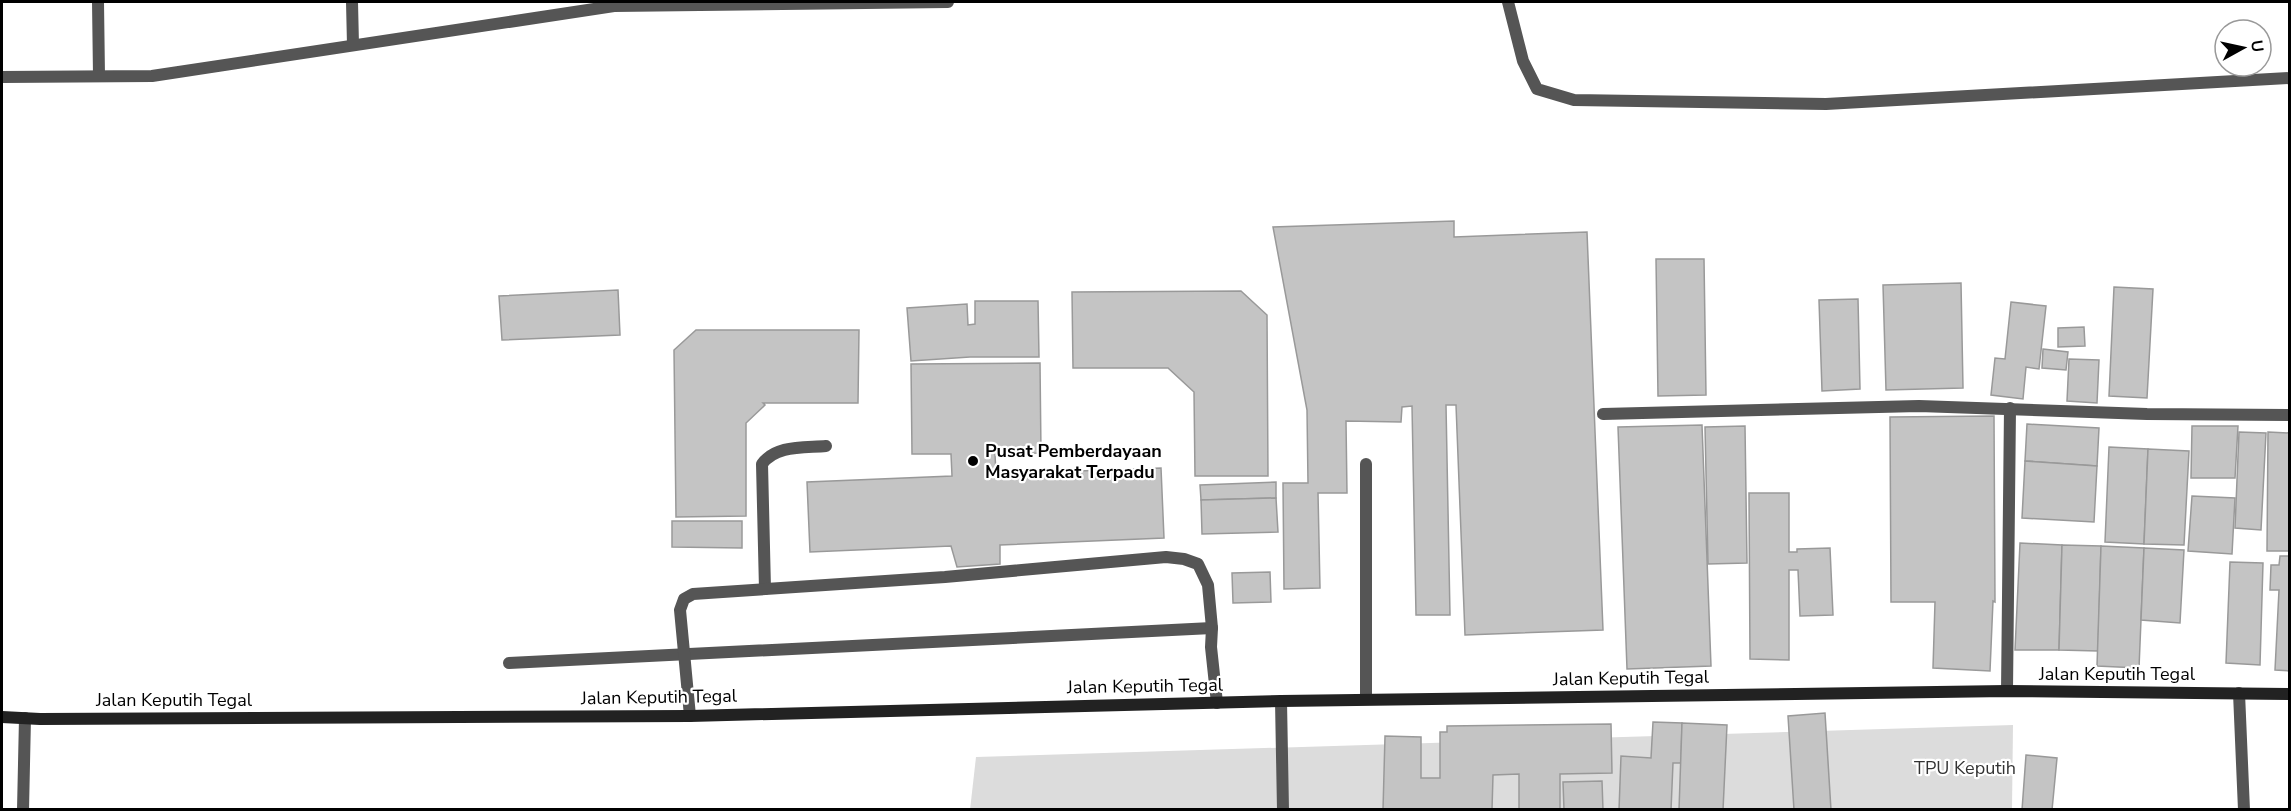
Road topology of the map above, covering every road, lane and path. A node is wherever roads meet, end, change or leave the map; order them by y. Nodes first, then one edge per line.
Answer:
1 (98, 2) edge
2 (352, 2) edge
3 (934, 2) edge
4 (948, 2) edge
5 (1508, 2) edge
6 (614, 4) edge
7 (353, 45) junction
8 (2, 76) edge
9 (99, 76) junction
10 (2289, 78) edge
11 (2010, 408) junction
12 (1603, 414) dead end
13 (2289, 415) edge
14 (826, 446) dead end
15 (1365, 464) dead end
16 (765, 589) junction
17 (1212, 628) junction
18 (683, 654) junction
19 (510, 663) dead end
20 (2007, 692) junction
21 (2239, 693) junction
22 (2289, 694) edge
23 (1366, 699) junction
24 (1281, 701) junction
25 (1217, 703) junction
26 (690, 716) junction
27 (2, 717) edge
28 (25, 718) junction
29 (23, 810) edge
30 (1283, 810) edge
31 (2244, 810) edge

1 - 9 street
2 - 7 street
3 - 4 street
3 - 6 street
5 - 10 street
6 - 7 street
7 - 9 street
8 - 9 street
11 - 12 street
11 - 13 street
11 - 20 street
14 - 16 street
15 - 23 street
16 - 17 street
16 - 18 street
17 - 18 street
17 - 25 street
18 - 19 street
18 - 26 street
20 - 21 main road, Jalan Keputih Tegal
20 - 23 main road, Jalan Keputih Tegal
21 - 22 main road, Jalan Keputih Tegal
21 - 31 street
23 - 24 main road, Jalan Keputih Tegal
24 - 25 main road, Jalan Keputih Tegal
24 - 30 street
25 - 26 main road, Jalan Keputih Tegal
26 - 28 main road, Jalan Keputih Tegal
27 - 28 main road, Jalan Keputih Tegal
28 - 29 street

